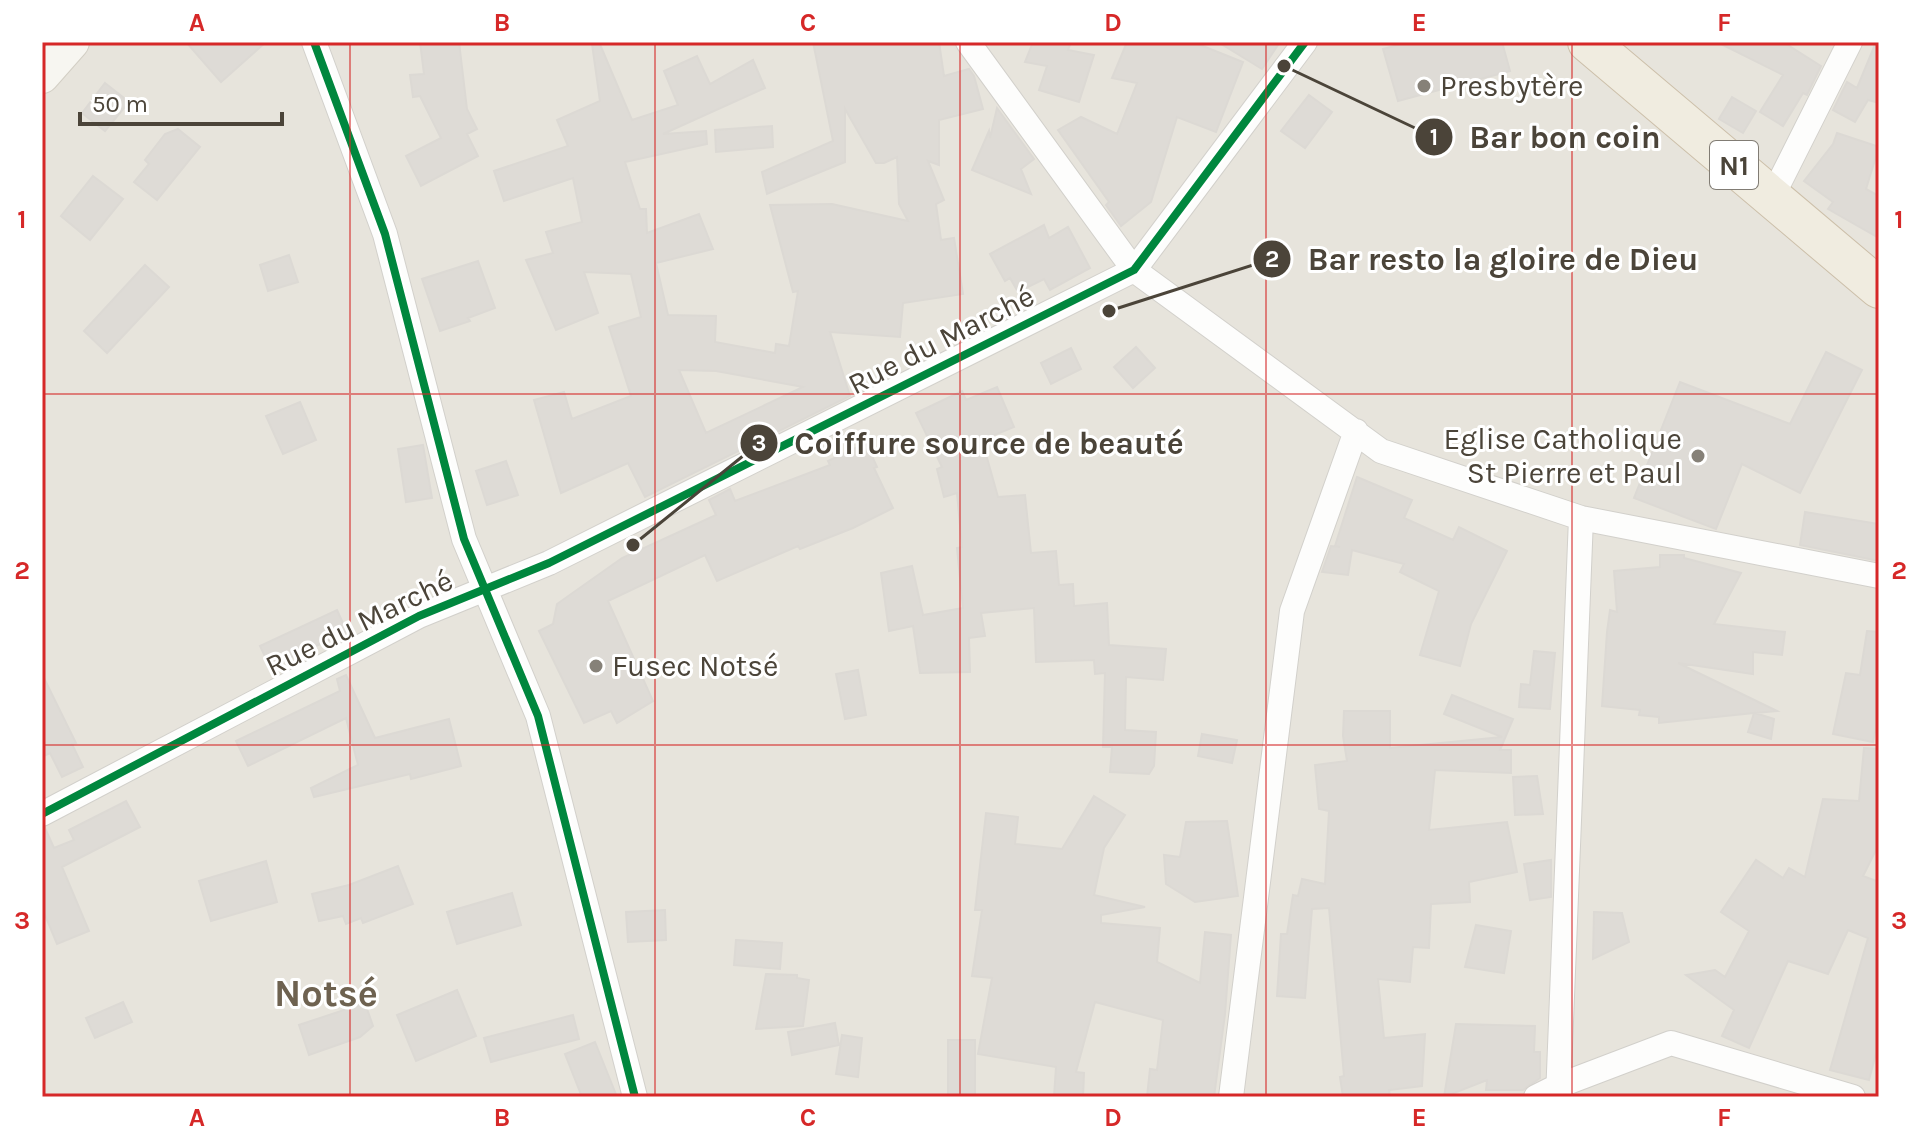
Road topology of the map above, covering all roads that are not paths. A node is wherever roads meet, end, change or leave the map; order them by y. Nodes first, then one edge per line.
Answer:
1 (72, 42) edge
2 (314, 42) edge
3 (968, 42) edge
4 (1305, 42) edge
5 (1588, 42) edge
6 (1850, 42) edge
7 (42, 76) edge
8 (1772, 197) junction
9 (1134, 270) junction
10 (1879, 288) edge
11 (1356, 431) junction
12 (1581, 518) junction
13 (1879, 576) edge
14 (484, 588) junction
15 (42, 814) edge
16 (1551, 1093) edge
17 (635, 1097) edge
18 (1231, 1097) edge
19 (1853, 1097) edge

1 - 7 main road
2 - 14 street
3 - 9 street
4 - 9 street, Rue du Marché
5 - 8 highway, N1
6 - 8 street
8 - 10 highway, N1
9 - 11 street
9 - 14 street, Rue du Marché
11 - 12 street
11 - 18 street
12 - 13 street
12 - 16 street
14 - 15 street, Rue du Marché
14 - 17 street
16 - 19 street

